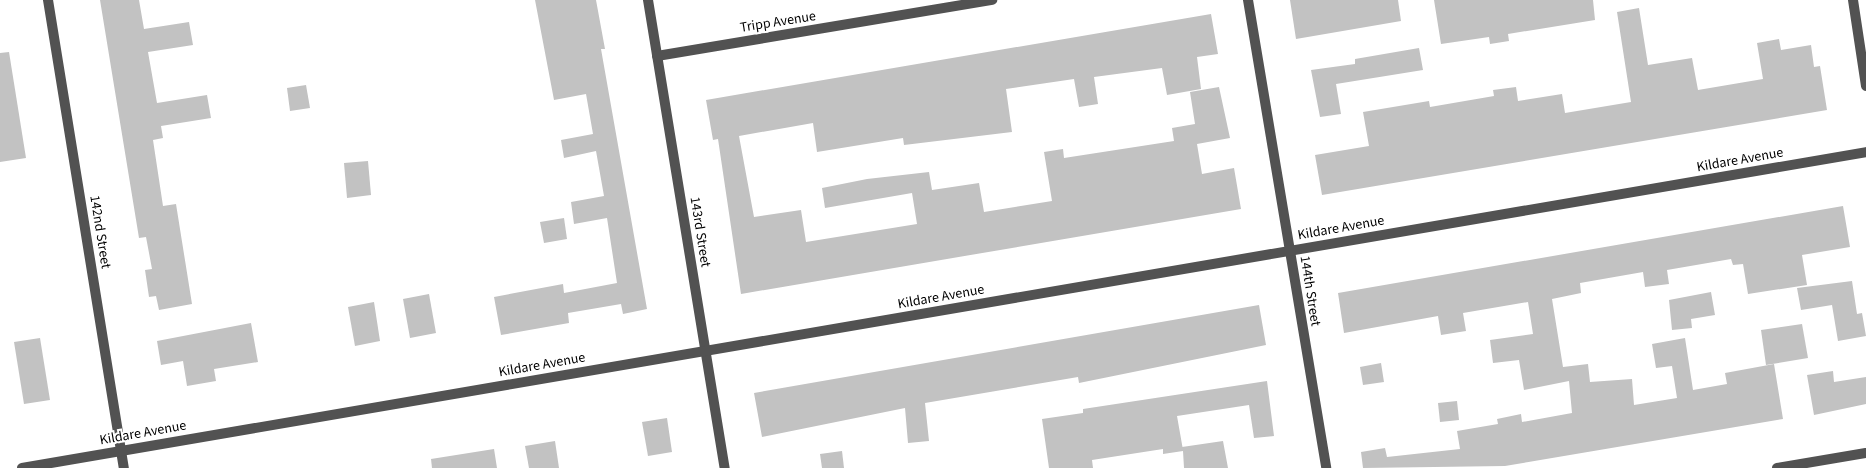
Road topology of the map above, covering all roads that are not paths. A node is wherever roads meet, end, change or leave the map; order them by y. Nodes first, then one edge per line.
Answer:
1 (48, 0) edge
2 (648, 0) edge
3 (992, 0) edge
4 (1248, 0) edge
5 (1853, 0) edge
6 (657, 56) junction
7 (1866, 86) edge
8 (1866, 152) edge
9 (1290, 251) junction
10 (706, 351) junction
11 (122, 451) junction
12 (1866, 453) edge
13 (22, 468) edge
14 (124, 468) edge
15 (725, 468) edge
16 (1326, 468) edge
17 (1777, 468) edge

1 - 11 street, 142nd Street
2 - 6 street, 143rd Street
3 - 6 street, Tripp Avenue
4 - 9 street, 144th Street
5 - 7 street
6 - 10 street, 143rd Street
8 - 9 street, Kildare Avenue
9 - 10 street, Kildare Avenue
9 - 16 street, 144th Street
10 - 11 street, Kildare Avenue
10 - 15 street, 143rd Street
11 - 13 street, Kildare Avenue
11 - 14 street, 142nd Street
12 - 17 street

